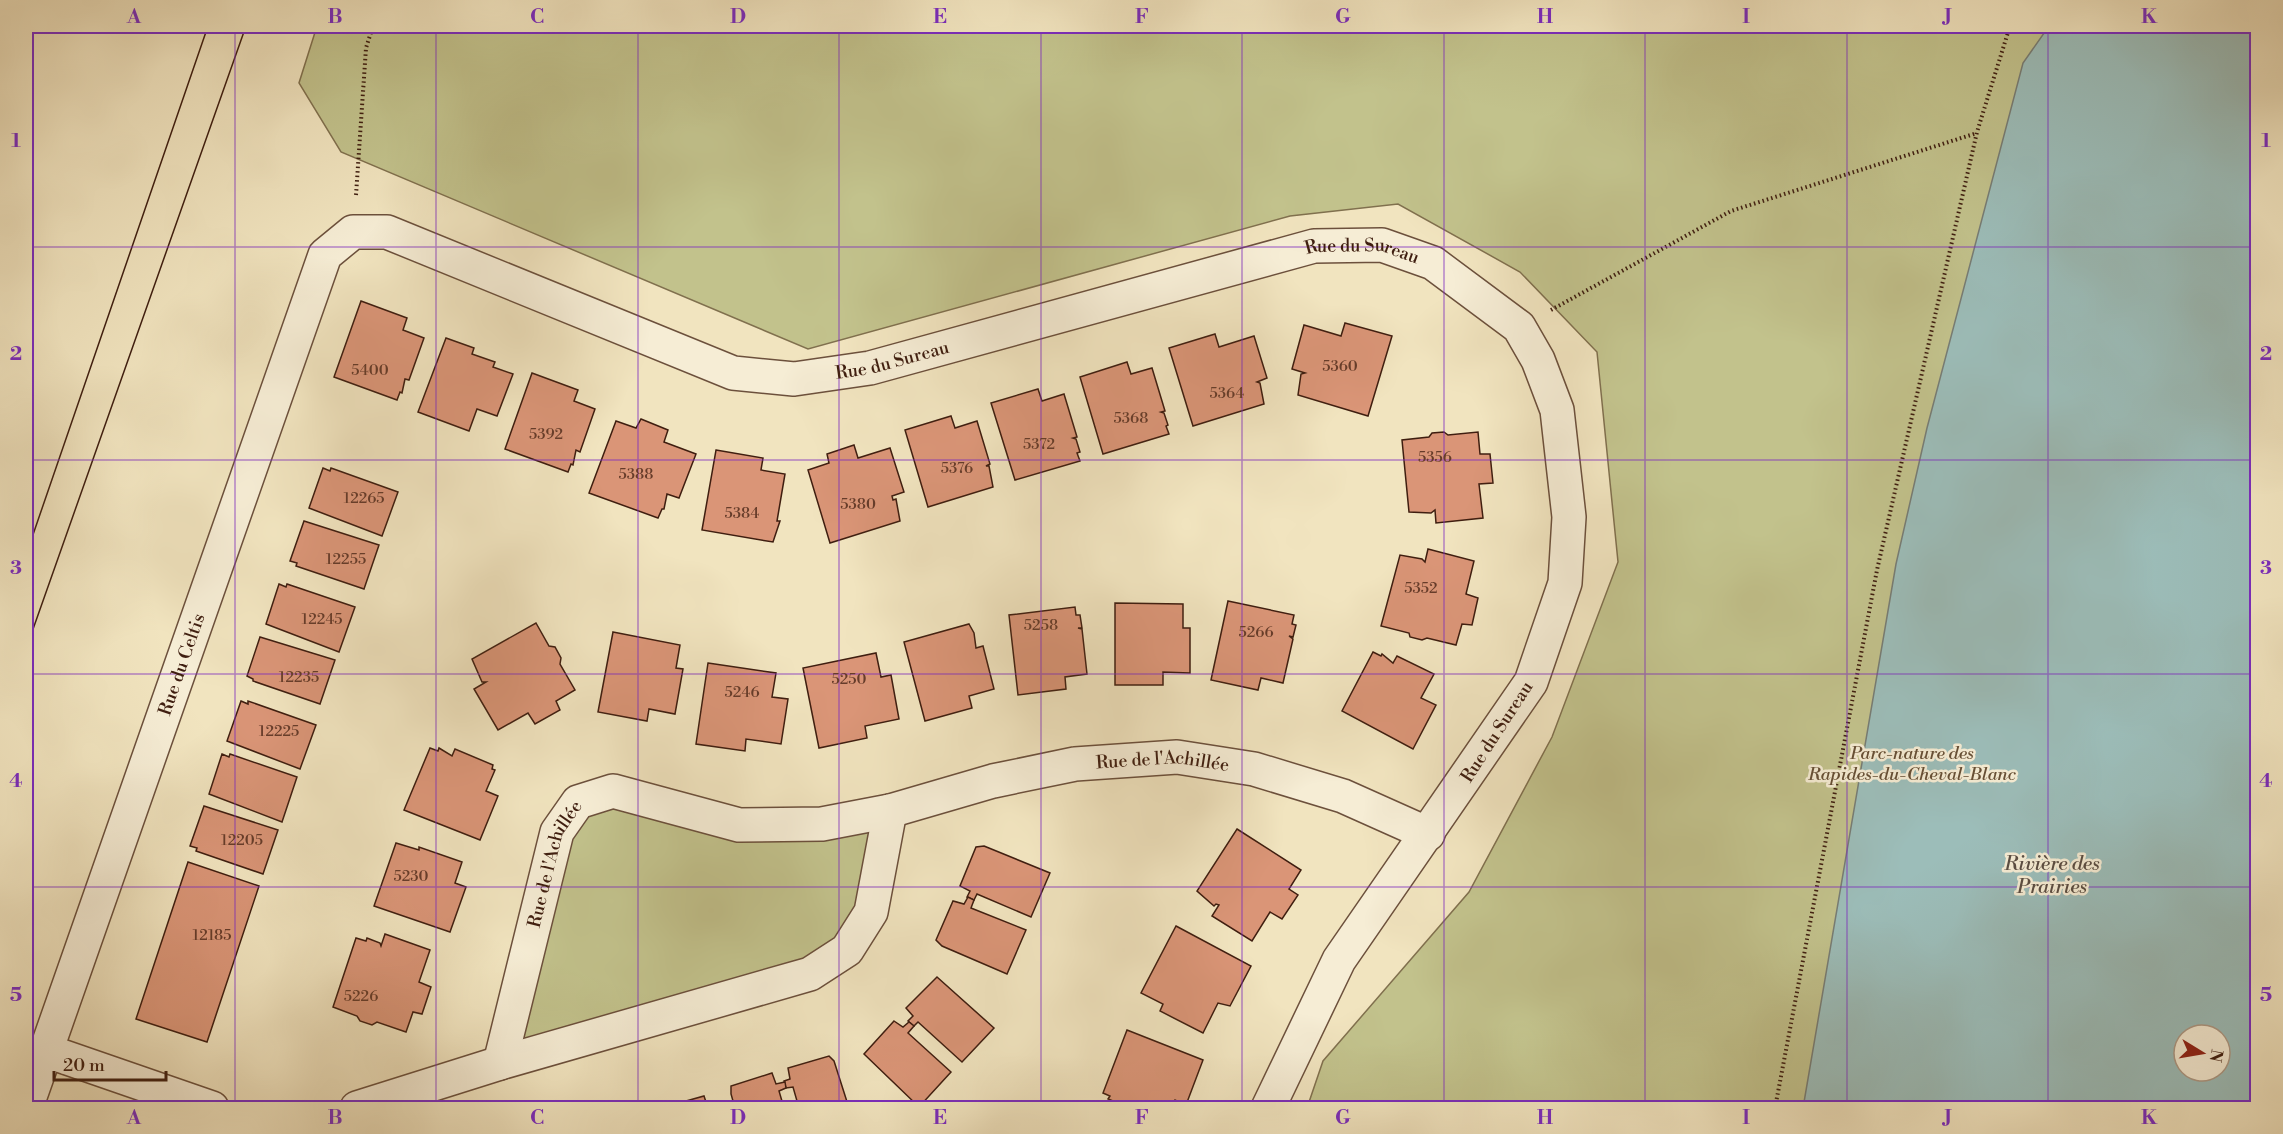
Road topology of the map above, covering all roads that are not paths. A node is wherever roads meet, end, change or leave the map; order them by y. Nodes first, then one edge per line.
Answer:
1 (353, 232) joint
2 (890, 811) junction
3 (1428, 834) junction
4 (46, 1051) junction
5 (500, 1063) junction
6 (26, 1108) edge
7 (212, 1108) edge
8 (357, 1108) edge
9 (1268, 1108) edge

1 - 3 street, Rue du Sureau
1 - 4 street, Rue du Celtis
2 - 3 street, Rue de l'Achillée
2 - 5 street
2 - 5 street, Rue de l'Achillée
3 - 9 street, Rue du Sureau
4 - 6 street, Rue du Celtis
4 - 7 street
5 - 8 street

